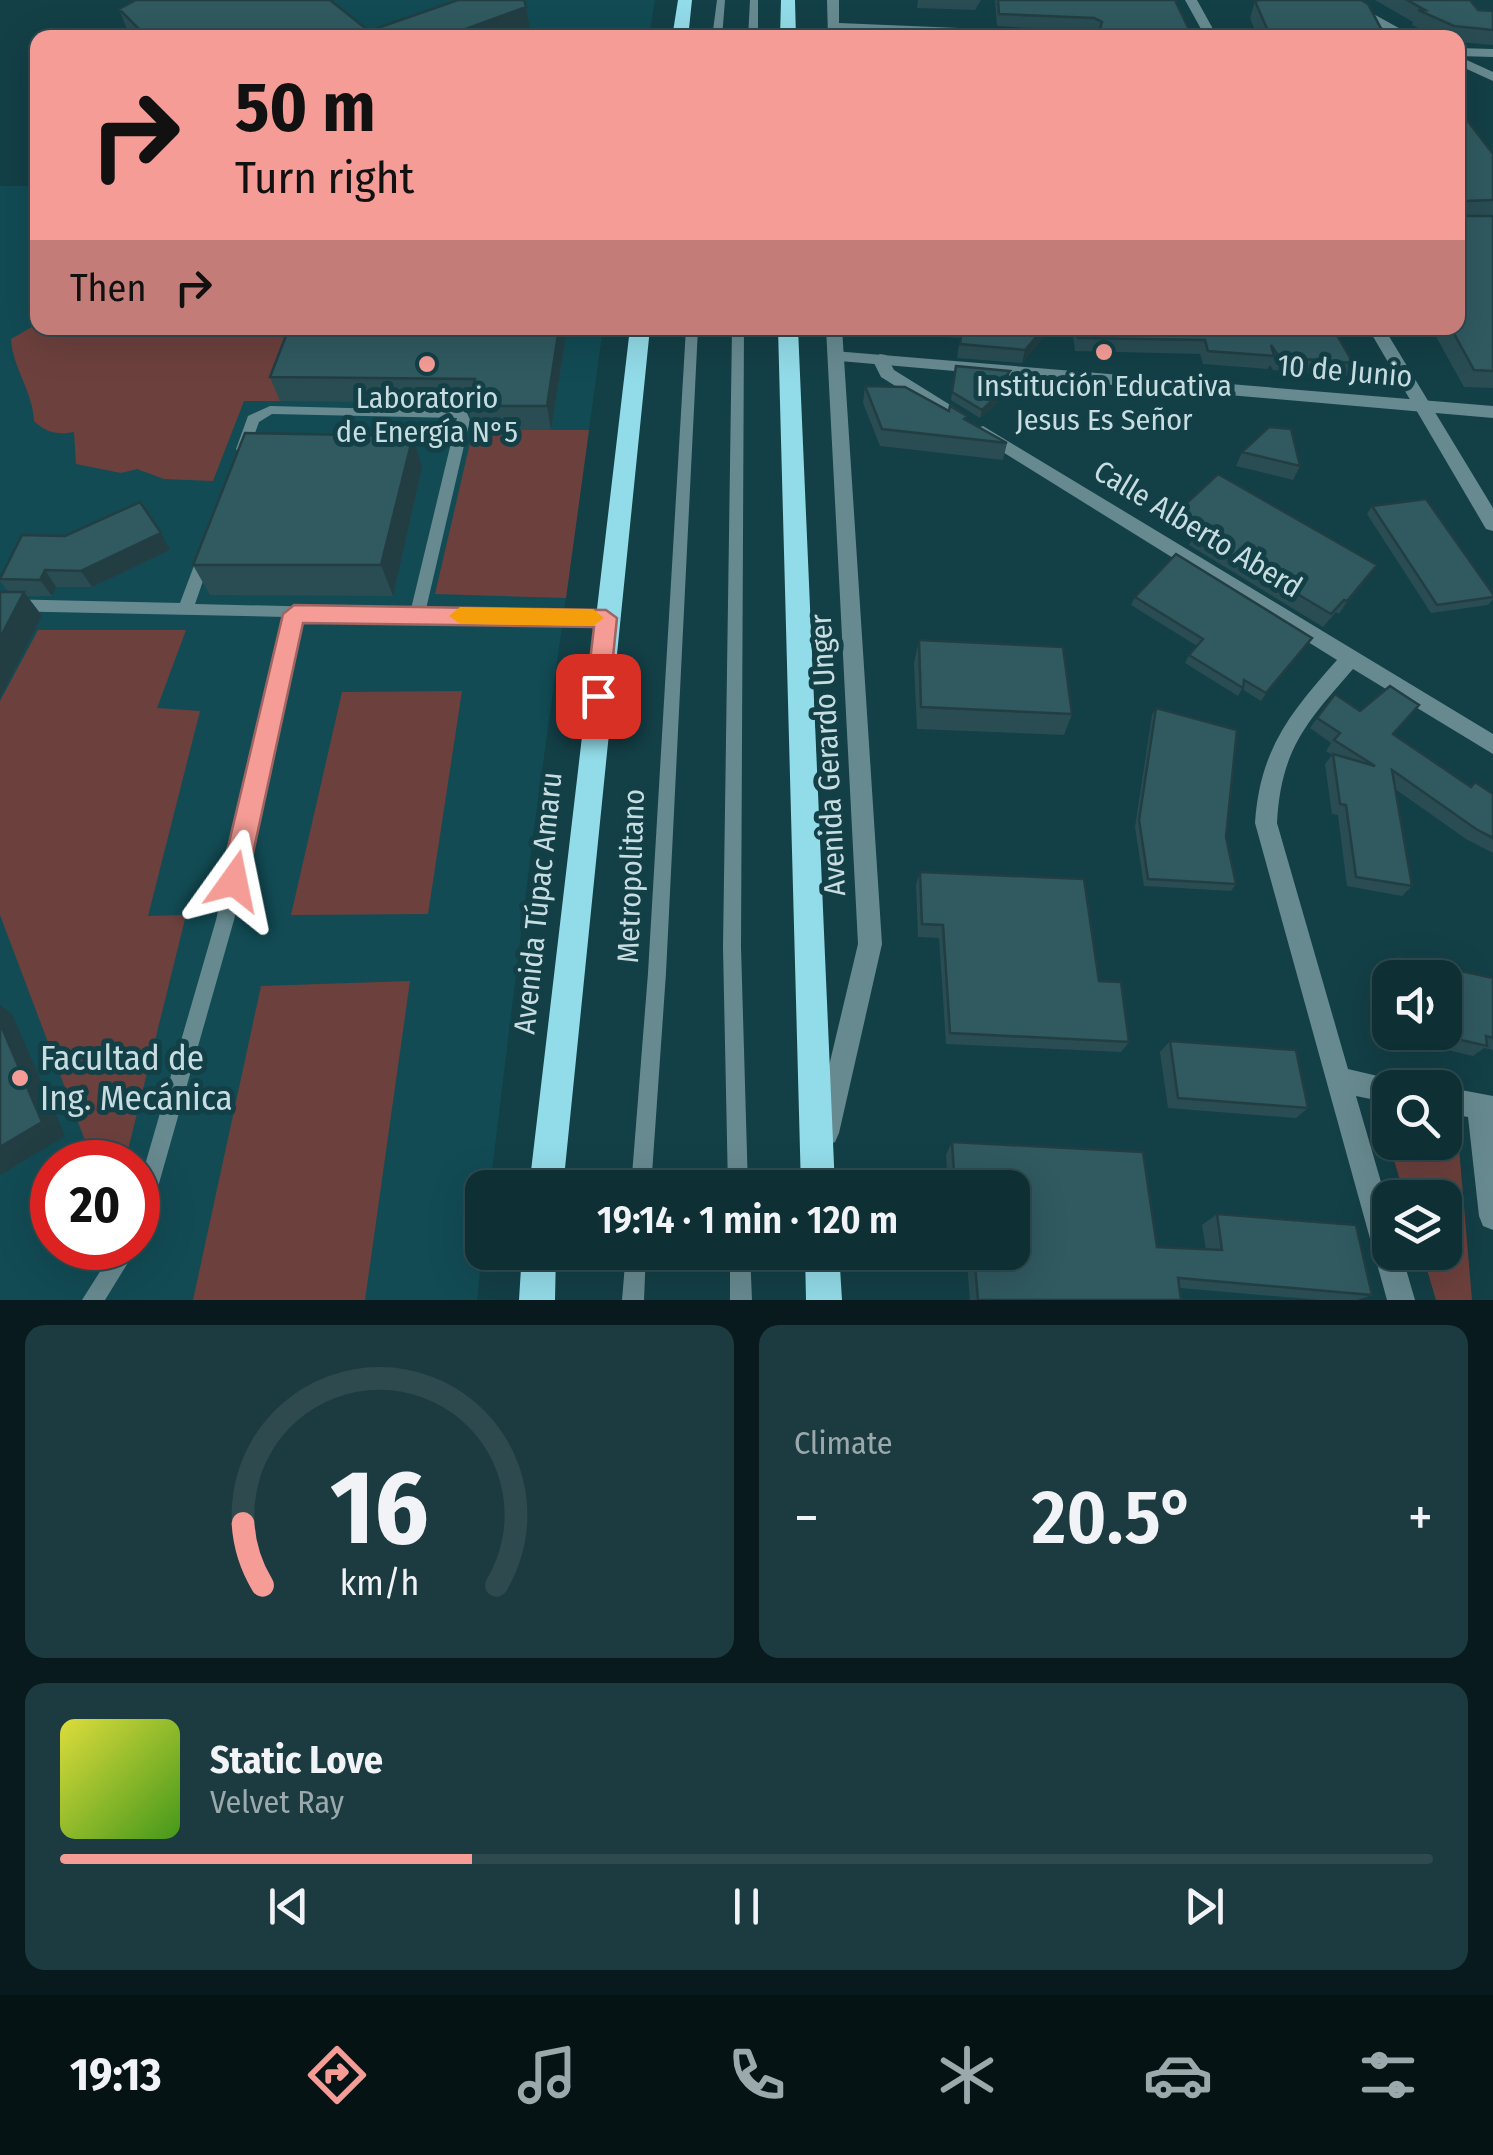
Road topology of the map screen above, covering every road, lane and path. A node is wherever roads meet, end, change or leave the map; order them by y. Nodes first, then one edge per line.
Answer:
1 (685, 0) edge
2 (721, 0) edge
3 (754, 0) edge
4 (788, 0) edge
5 (833, 0) edge
6 (1191, 0) edge
7 (1339, 0) edge
8 (681, 30) edge
9 (718, 30) edge
10 (753, 30) edge
11 (788, 30) edge
12 (833, 30) edge
13 (1208, 30) edge
14 (1397, 30) edge
15 (1465, 52) edge
16 (1493, 53) edge
17 (1465, 63) edge
18 (1493, 77) edge
19 (639, 335) edge
20 (692, 335) edge
21 (738, 335) edge
22 (788, 335) edge
23 (834, 335) edge
24 (1380, 335) edge
25 (834, 356) junction
26 (880, 359) junction
27 (1424, 405) junction
28 (1493, 412) edge
29 (240, 457) edge
30 (1493, 524) edge
31 (213, 532) edge
32 (0, 605) edge
33 (186, 608) junction
34 (294, 614) junction
35 (417, 615) junction
36 (606, 618) junction
37 (1351, 658) junction
38 (1493, 745) edge
39 (1338, 1080) junction
40 (1372, 1087) edge
41 (1486, 1108) edge
42 (160, 1146) edge
43 (548, 1170) edge
44 (642, 1170) edge
45 (738, 1170) edge
46 (817, 1170) edge
47 (819, 1170) edge
48 (1493, 1216) edge
49 (113, 1270) edge
50 (538, 1270) edge
51 (635, 1270) edge
52 (740, 1270) edge
53 (823, 1270) edge
54 (93, 1300) edge
55 (537, 1300) edge
56 (633, 1300) edge
57 (741, 1300) edge
58 (824, 1300) edge
59 (1402, 1300) edge

1 - 8 main road
2 - 9 lane
3 - 10 lane
4 - 11 main road
5 - 12 street
6 - 13 street
7 - 14 street
15 - 16 street
17 - 18 street
19 - 36 main road, Avenida Túpac Amaru
20 - 44 lane, Metropolitano
21 - 45 lane
22 - 46 main road
23 - 25 street, Avenida Gerardo Unger
24 - 27 street
25 - 26 street, 10 de Junio
25 - 47 street, Avenida Gerardo Unger
26 - 27 street, 10 de Junio
26 - 37 street, Calle Alberto Aberd
27 - 28 street, 10 de Junio
27 - 30 street
29 - 35 lane
31 - 33 lane
32 - 33 lane
33 - 34 lane
34 - 35 lane
34 - 42 lane
35 - 36 lane
36 - 43 main road, Avenida Túpac Amaru
37 - 38 street, Calle Alberto Aberd
37 - 39 street
39 - 40 street
39 - 59 street
41 - 48 street
49 - 54 lane
50 - 55 main road
51 - 56 lane
52 - 57 lane
53 - 58 main road

